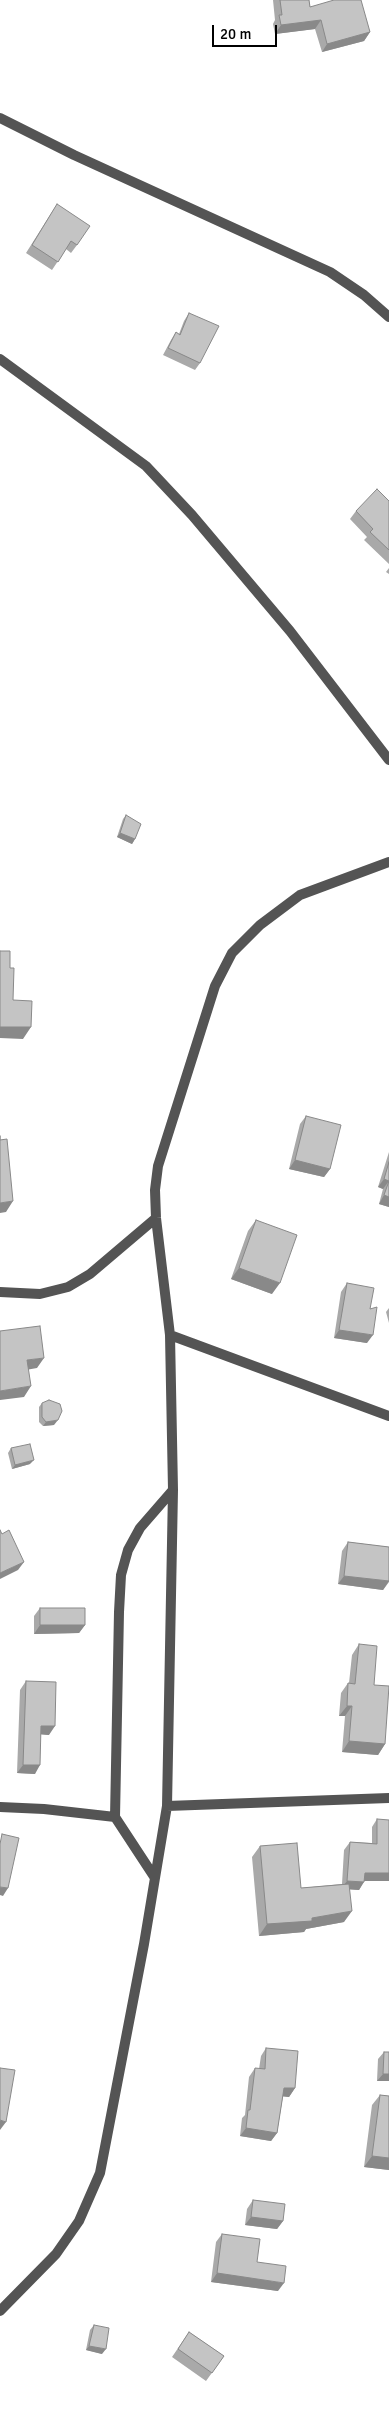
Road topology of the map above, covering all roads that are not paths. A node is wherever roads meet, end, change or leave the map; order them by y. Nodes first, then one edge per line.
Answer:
1 (0, 118) edge
2 (389, 317) edge
3 (0, 359) edge
4 (389, 760) edge
5 (389, 862) edge
6 (156, 1218) junction
7 (0, 1292) edge
8 (170, 1335) junction
9 (389, 1416) edge
10 (173, 1490) junction
11 (389, 1798) edge
12 (167, 1806) junction
13 (0, 1807) edge
14 (115, 1817) junction
15 (155, 1878) junction
16 (0, 2311) edge

1 - 2 street
3 - 4 street
5 - 6 street
6 - 7 street
6 - 8 street
8 - 9 street
8 - 10 street
10 - 12 street
10 - 14 street
11 - 12 street
12 - 15 street
13 - 14 street
14 - 15 street
15 - 16 street

